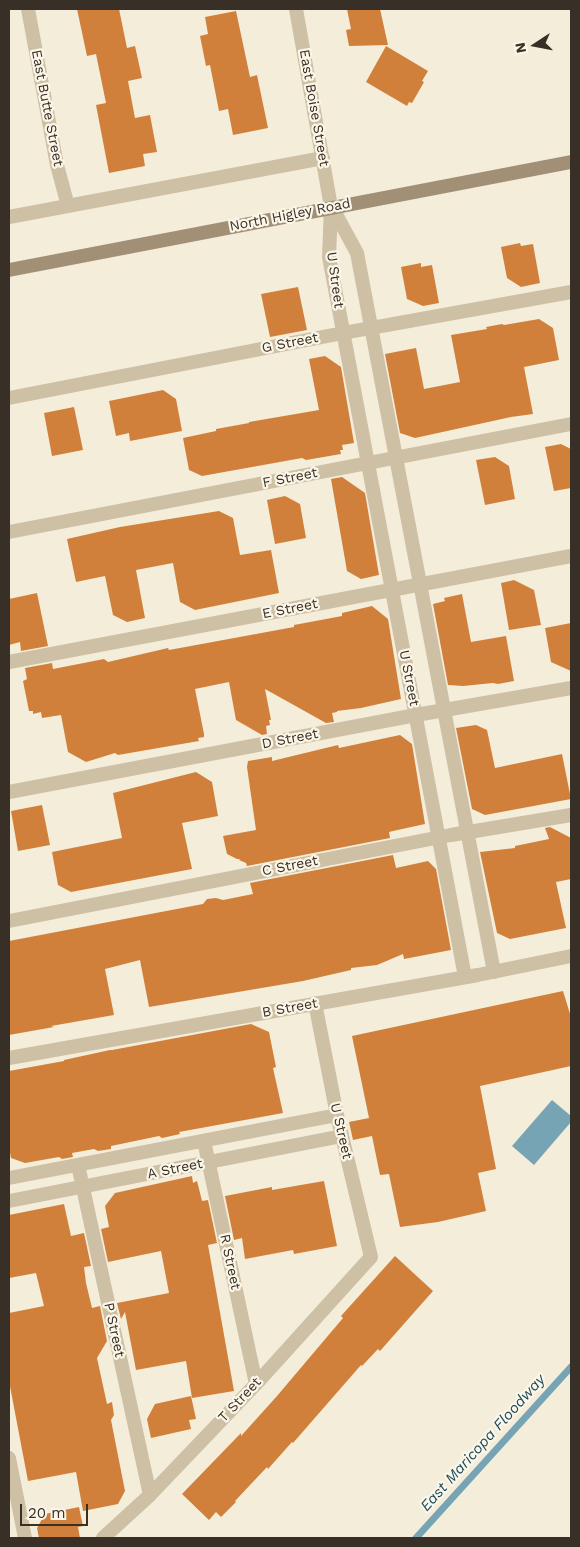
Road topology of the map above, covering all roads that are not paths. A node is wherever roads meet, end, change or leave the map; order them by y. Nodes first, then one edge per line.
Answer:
1 (28, 9) edge
2 (296, 9) edge
3 (323, 158) junction
4 (571, 162) edge
5 (68, 206) junction
6 (332, 207) junction
7 (9, 218) edge
8 (9, 270) edge
9 (571, 292) edge
10 (371, 327) junction
11 (343, 332) junction
12 (9, 398) edge
13 (571, 424) edge
14 (396, 458) junction
15 (368, 463) junction
16 (9, 532) edge
17 (571, 556) edge
18 (420, 585) junction
19 (392, 590) junction
20 (9, 662) edge
21 (571, 688) edge
22 (444, 710) junction
23 (416, 716) junction
24 (9, 792) edge
25 (571, 815) edge
26 (467, 832) junction
27 (439, 837) junction
28 (9, 920) edge
29 (571, 956) edge
30 (494, 972) junction
31 (465, 977) junction
32 (316, 1003) junction
33 (9, 1058) edge
34 (337, 1115) junction
35 (342, 1136) junction
36 (204, 1140) junction
37 (209, 1162) junction
38 (78, 1165) junction
39 (9, 1178) edge
40 (83, 1187) junction
41 (9, 1201) edge
42 (371, 1258) joint
43 (256, 1384) junction
44 (9, 1458) edge
45 (150, 1495) junction
46 (25, 1538) edge
47 (103, 1538) edge

1 - 5 street, East Butte Street
2 - 3 street, East Boise Street
3 - 5 street
3 - 6 street, East Boise Street
4 - 6 main road, North Higley Road
5 - 7 street
6 - 8 main road, North Higley Road
6 - 10 street, U Street
6 - 11 street, U Street
9 - 10 street, G Street
10 - 11 street, G Street
10 - 14 street, U Street
11 - 12 street, G Street
11 - 15 street, U Street
13 - 14 street, F Street
14 - 15 street, F Street
14 - 18 street, U Street
15 - 16 street, F Street
15 - 19 street, U Street
17 - 18 street, E Street
18 - 19 street, E Street
18 - 22 street, U Street
19 - 20 street, E Street
19 - 23 street, U Street
21 - 22 street, D Street
22 - 23 street, D Street
22 - 26 street, U Street
23 - 24 street, D Street
23 - 27 street, U Street
25 - 26 street, C Street
26 - 27 street, C Street
26 - 30 street, U Street
27 - 28 street, C Street
27 - 31 street, U Street
29 - 30 street, B Street
30 - 31 street, B Street
31 - 32 street, B Street
32 - 33 street, B Street
32 - 34 street, U Street
34 - 35 street, U Street
34 - 36 street, A Street
35 - 37 street, A Street
35 - 42 street, U Street
36 - 37 street, R Street
36 - 38 street, A Street
37 - 40 street, A Street
37 - 43 street, R Street
38 - 39 street, A Street
38 - 40 street, P Street
40 - 41 street, A Street
40 - 45 street, P Street
42 - 43 street, T Street
43 - 45 street, T Street
44 - 46 street
45 - 47 street, T Street

